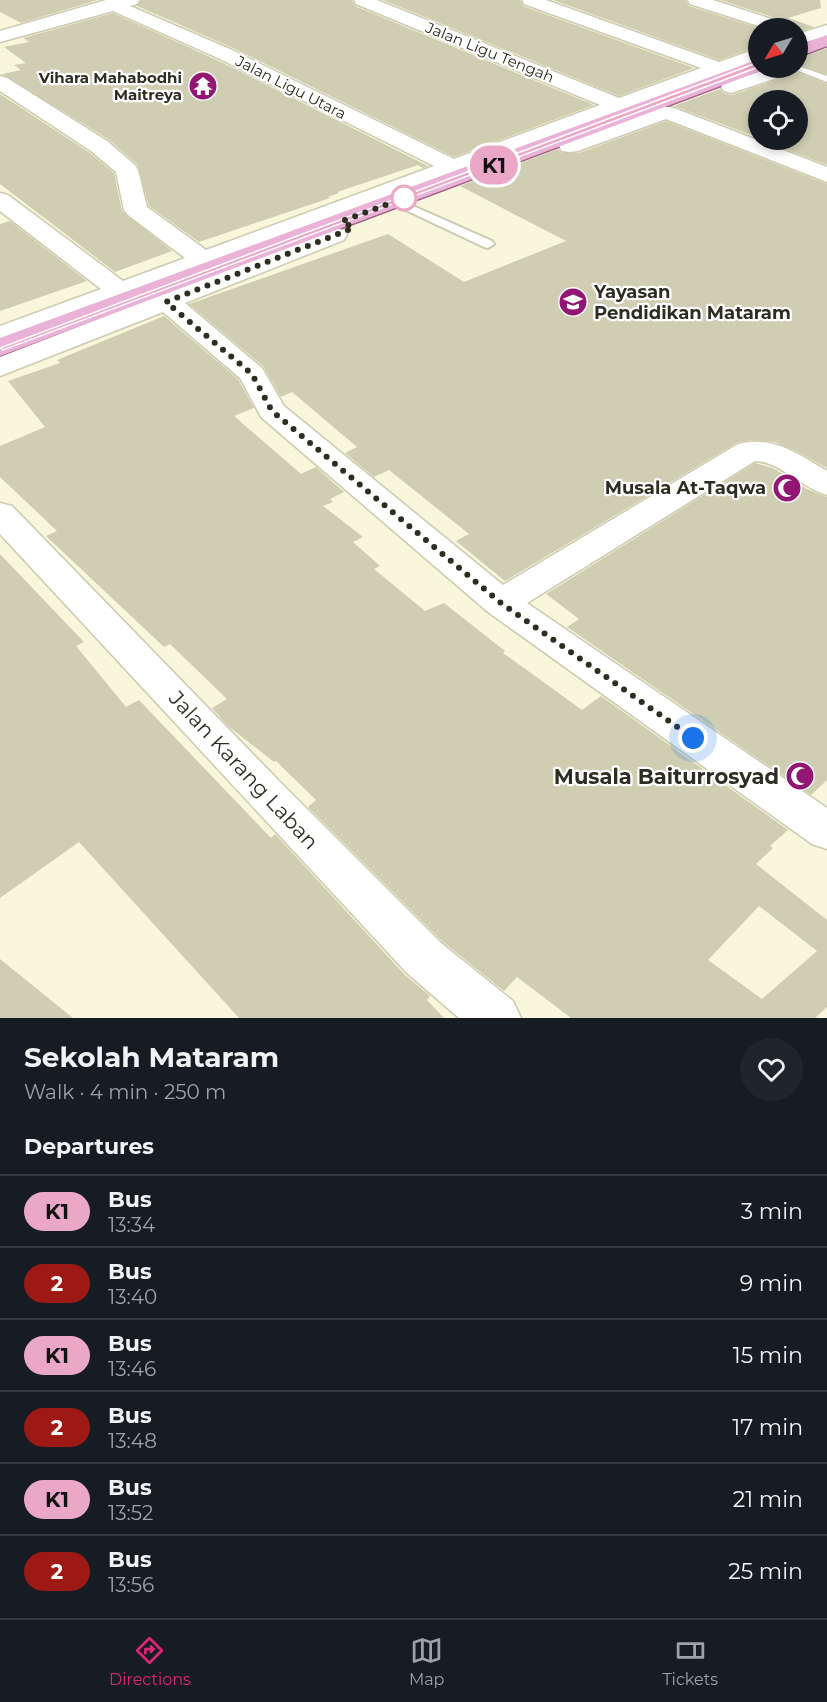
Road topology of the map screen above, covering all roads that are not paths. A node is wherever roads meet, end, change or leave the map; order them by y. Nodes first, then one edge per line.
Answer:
1 (362, 0) edge
2 (530, 0) edge
3 (696, 0) edge
4 (121, 2) edge
5 (17, 17) dead end
6 (751, 18) edge
7 (35, 25) junction
8 (0, 37) edge
9 (748, 60) edge
10 (748, 66) edge
11 (726, 71) junction
12 (808, 71) edge
13 (752, 78) edge
14 (827, 79) edge
15 (0, 82) edge
16 (697, 93) junction
17 (629, 107) junction
18 (667, 112) junction
19 (559, 139) junction
20 (827, 175) edge
21 (455, 178) junction
22 (400, 195) junction
23 (0, 201) edge
24 (347, 225) junction
25 (488, 244) dead end
26 (209, 265) junction
27 (142, 296) junction
28 (99, 319) junction
29 (0, 335) edge
30 (0, 348) edge
31 (0, 367) edge
32 (827, 485) edge
33 (0, 514) edge
34 (501, 603) junction
35 (827, 831) edge
36 (496, 1018) edge

1 - 17 street, Jalan Ligu Tengah
2 - 11 street
3 - 6 street
4 - 7 street
4 - 21 street, Jalan Ligu Utara
5 - 7 street
7 - 8 street
9 - 11 street
10 - 11 main road
11 - 16 main road
11 - 17 street
12 - 14 lane
13 - 16 street
15 - 26 street
16 - 17 main road
16 - 18 street
17 - 18 street
17 - 19 street
18 - 19 street
18 - 20 street
19 - 21 street
21 - 22 street
22 - 24 main road
22 - 25 lane
22 - 26 street
23 - 27 street
24 - 26 main road
24 - 27 street
26 - 27 main road
27 - 28 street
27 - 28 main road
27 - 29 street
27 - 34 street
28 - 30 main road
28 - 31 street
32 - 34 street
33 - 36 street, Jalan Karang Laban
34 - 35 street

